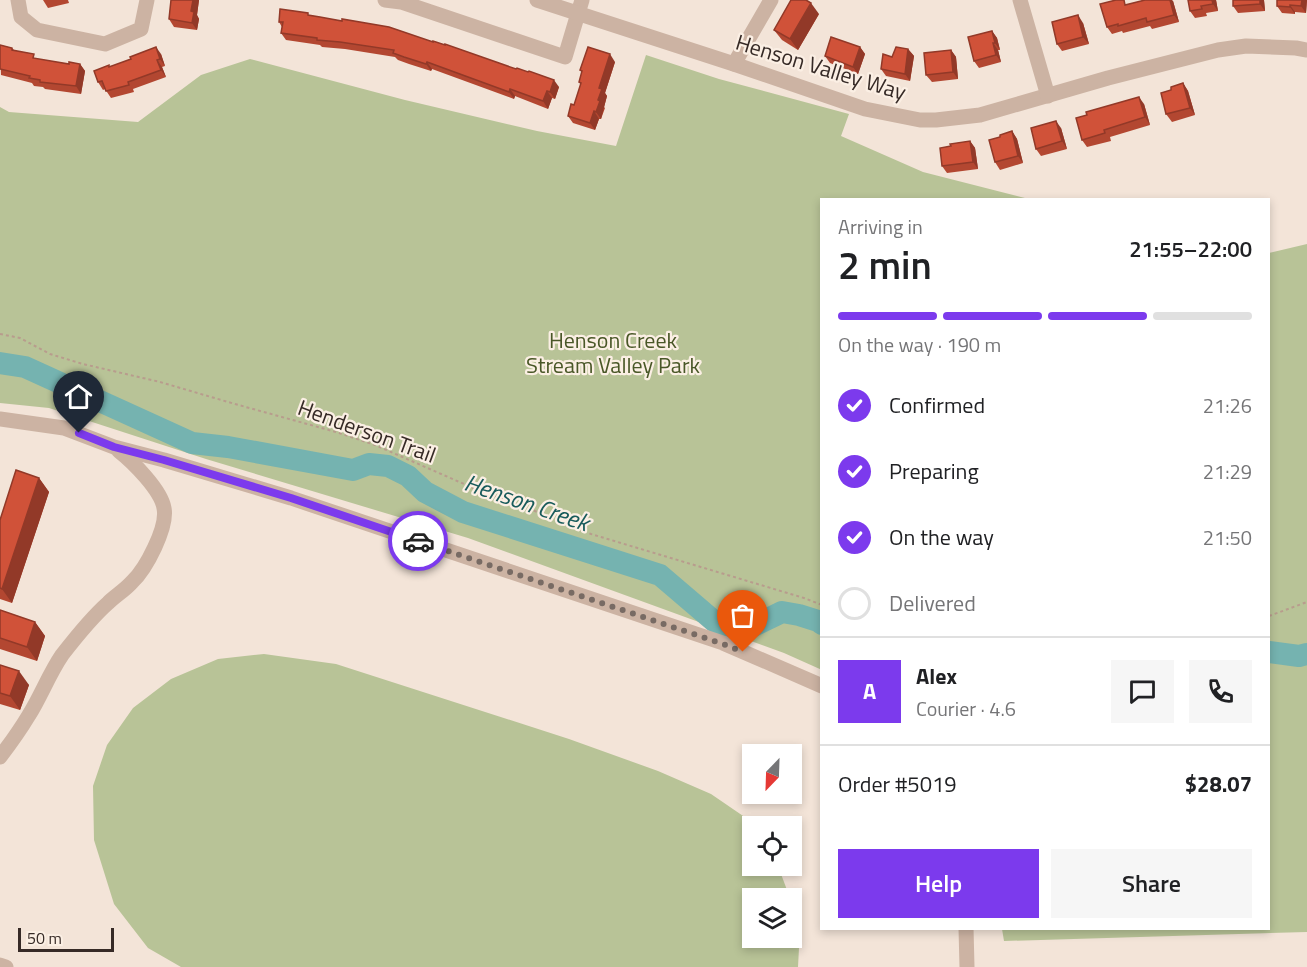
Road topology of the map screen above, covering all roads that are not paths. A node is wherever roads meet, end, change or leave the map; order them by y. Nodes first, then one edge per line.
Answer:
1 (18, 0) edge
2 (147, 0) edge
3 (385, 0) edge
4 (537, 0) edge
5 (771, 0) edge
6 (1020, 0) edge
7 (401, 1) edge
8 (580, 6) edge
9 (1307, 50) edge
10 (734, 64) junction
11 (1048, 96) junction
12 (0, 419) edge
13 (114, 447) junction
14 (820, 685) edge
15 (0, 757) edge
16 (966, 930) edge
17 (0, 965) edge
18 (6, 967) edge
19 (967, 967) edge

1 - 2 street
3 - 7 street
4 - 8 street, Henson Valley Way
5 - 10 street
6 - 11 street
7 - 8 street
8 - 10 street, Henson Valley Way
9 - 11 street, Henson Valley Way
10 - 11 street, Henson Valley Way
12 - 13 street
13 - 14 street
13 - 15 street
16 - 19 street
17 - 18 street

